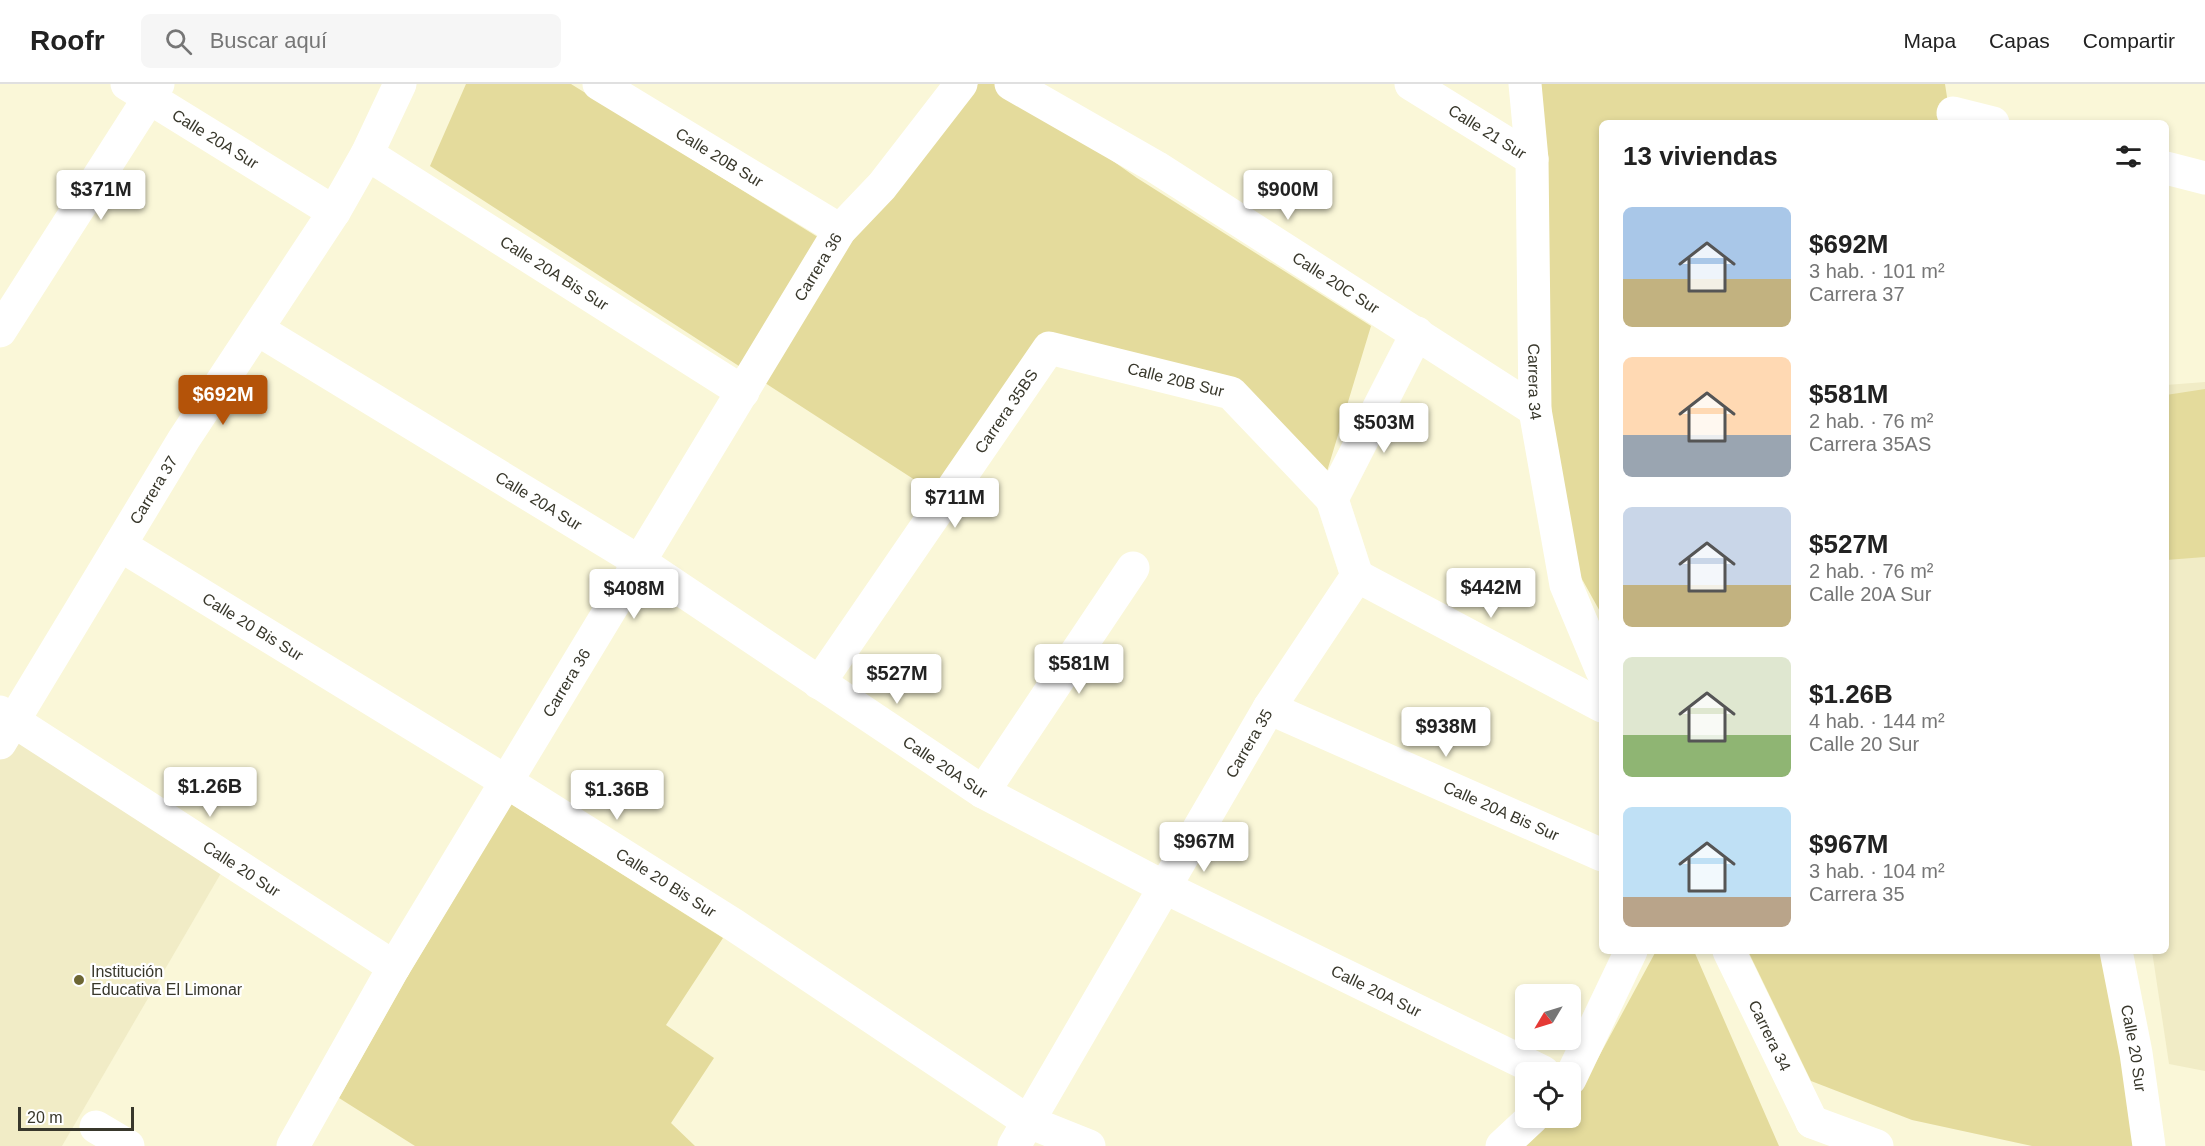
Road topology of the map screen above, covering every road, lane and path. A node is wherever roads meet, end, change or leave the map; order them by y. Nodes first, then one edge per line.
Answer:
1 (400, 84) edge
2 (599, 84) edge
3 (961, 84) edge
4 (1011, 84) edge
5 (1411, 84) edge
6 (1525, 84) edge
7 (145, 89) edge
8 (1952, 107) edge
9 (1985, 120) edge
10 (367, 154) junction
11 (1533, 159) junction
12 (2169, 169) edge
13 (2205, 178) edge
14 (334, 212) junction
15 (840, 230) junction
16 (257, 328) junction
17 (0, 331) edge
18 (1417, 333) junction
19 (1050, 348) joint
20 (742, 392) junction
21 (1535, 410) junction
22 (1332, 499) junction
23 (120, 545) junction
24 (640, 562) junction
25 (1133, 568) dead end
26 (1357, 576) junction
27 (1599, 664) edge
28 (819, 683) junction
29 (1599, 704) edge
30 (1269, 708) junction
31 (5, 725) edge
32 (507, 782) junction
33 (982, 792) junction
34 (1599, 854) edge
35 (1166, 888) junction
36 (1630, 954) edge
37 (1730, 954) edge
38 (2117, 954) edge
39 (394, 967) junction
40 (1523, 1062) edge
41 (1578, 1062) edge
42 (96, 1127) dead end
43 (1521, 1128) edge
44 (1022, 1134) edge
45 (1810, 1134) edge
46 (128, 1146) edge
47 (293, 1146) edge
48 (1089, 1146) edge
49 (1502, 1146) edge
50 (1877, 1146) edge
51 (2149, 1146) edge

1 - 10 street, Carrera 37
2 - 15 street, Calle 20B Sur
3 - 15 street, Carrera 36
4 - 18 street, Calle 20C Sur
5 - 11 street, Calle 21 Sur
6 - 11 street, Carrera 34
7 - 14 street, Calle 20A Sur
7 - 17 street
8 - 9 street
10 - 14 street, Carrera 37
10 - 20 street, Calle 20A Bis Sur
11 - 21 street, Carrera 34
12 - 13 street
14 - 16 street, Carrera 37
15 - 20 street, Carrera 36
16 - 23 street, Carrera 37
16 - 24 street, Calle 20A Sur
18 - 21 street, Calle 20C Sur
18 - 22 street
19 - 22 street, Calle 20B Sur
19 - 28 street, Carrera 35BS
20 - 24 street, Carrera 36
21 - 27 street, Carrera 34
22 - 26 street
23 - 31 street, Carrera 37
23 - 32 street, Calle 20 Bis Sur
24 - 28 street, Calle 20A Sur
24 - 32 street, Carrera 36
25 - 33 street
26 - 29 street
26 - 30 street, Carrera 35
28 - 33 street, Calle 20A Sur
30 - 34 street, Calle 20A Bis Sur
30 - 35 street, Carrera 35
31 - 39 street, Calle 20 Sur
32 - 39 street, Carrera 36
32 - 44 street, Calle 20 Bis Sur
33 - 35 street, Calle 20A Sur
35 - 40 street, Calle 20A Sur
35 - 44 street, Carrera 35
36 - 41 street
37 - 45 street, Carrera 34
38 - 51 street, Calle 20 Sur
39 - 47 street, Carrera 36
42 - 46 street
43 - 49 street
44 - 48 street, Calle 20 Bis Sur
45 - 50 street

